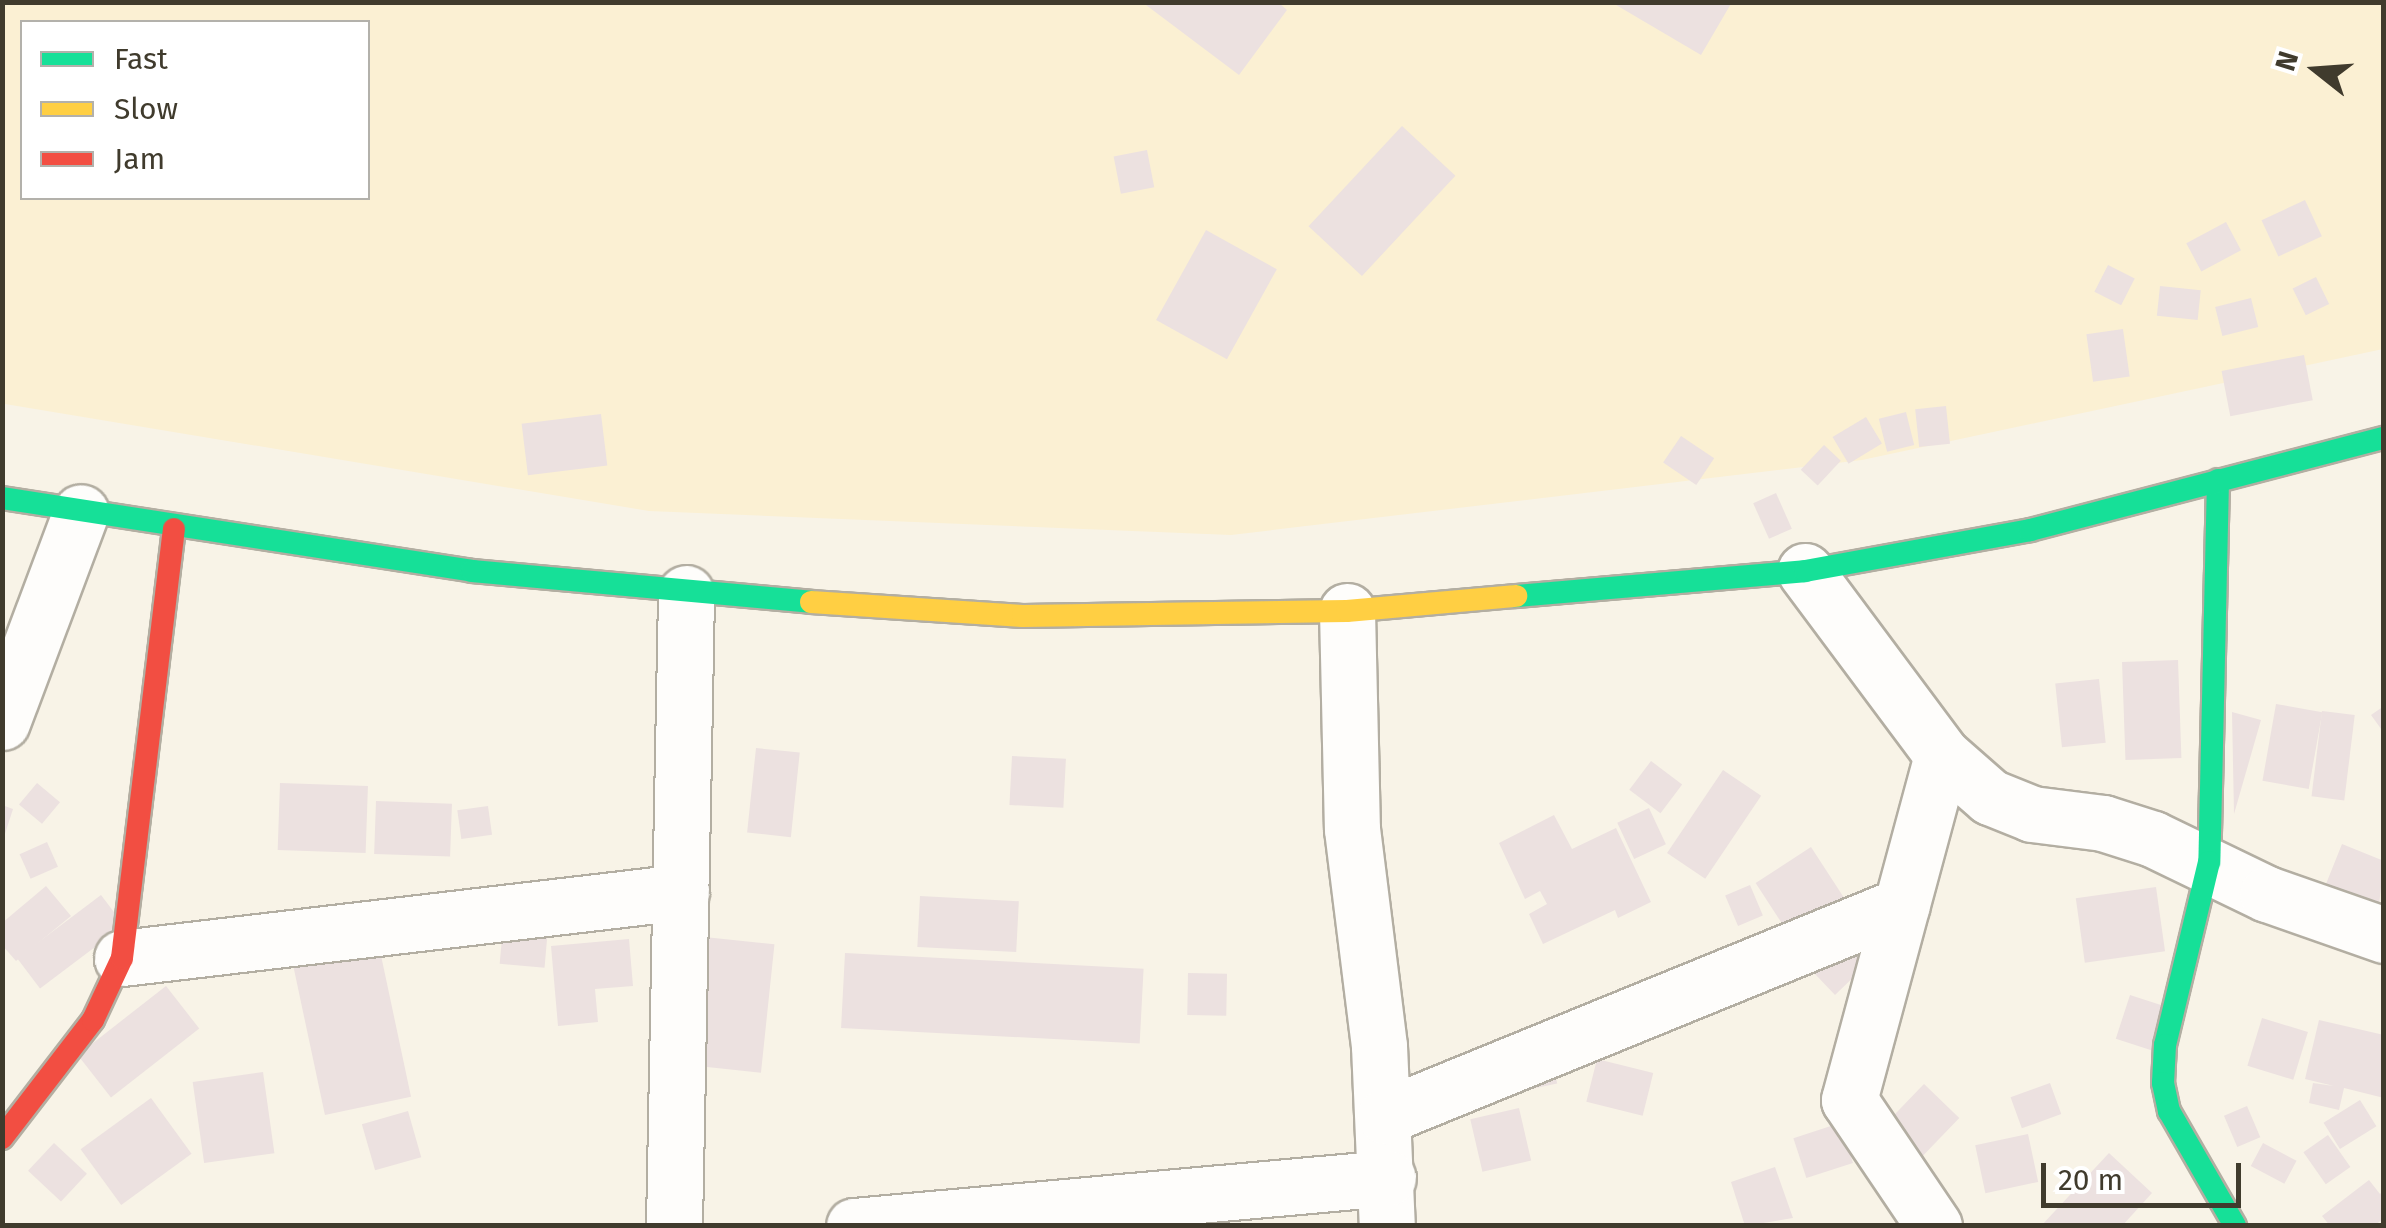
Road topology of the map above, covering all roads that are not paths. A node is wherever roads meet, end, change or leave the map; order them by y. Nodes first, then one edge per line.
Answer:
1 (2384, 438) edge
2 (2218, 480) junction
3 (2, 498) edge
4 (81, 512) junction
5 (174, 529) junction
6 (1805, 571) junction
7 (686, 593) junction
8 (1347, 612) junction
9 (2, 722) edge
10 (1942, 754) junction
11 (2209, 862) junction
12 (680, 892) junction
13 (1902, 906) junction
14 (2384, 935) edge
15 (122, 958) junction
16 (1385, 1116) junction
17 (2, 1138) edge
18 (1388, 1202) edge
19 (674, 1226) edge
20 (854, 1226) edge
21 (1934, 1226) edge
22 (2235, 1226) edge

1 - 2 main road
2 - 6 main road
2 - 11 main road
3 - 4 main road
4 - 5 main road
4 - 9 street
5 - 7 main road
5 - 15 main road
6 - 8 main road
6 - 10 street
7 - 8 main road
7 - 12 street
8 - 16 street
10 - 11 street
10 - 13 street
11 - 14 street
11 - 22 main road
12 - 15 street
12 - 19 street
13 - 16 street
13 - 21 street
15 - 17 main road
16 - 18 street
18 - 20 street

